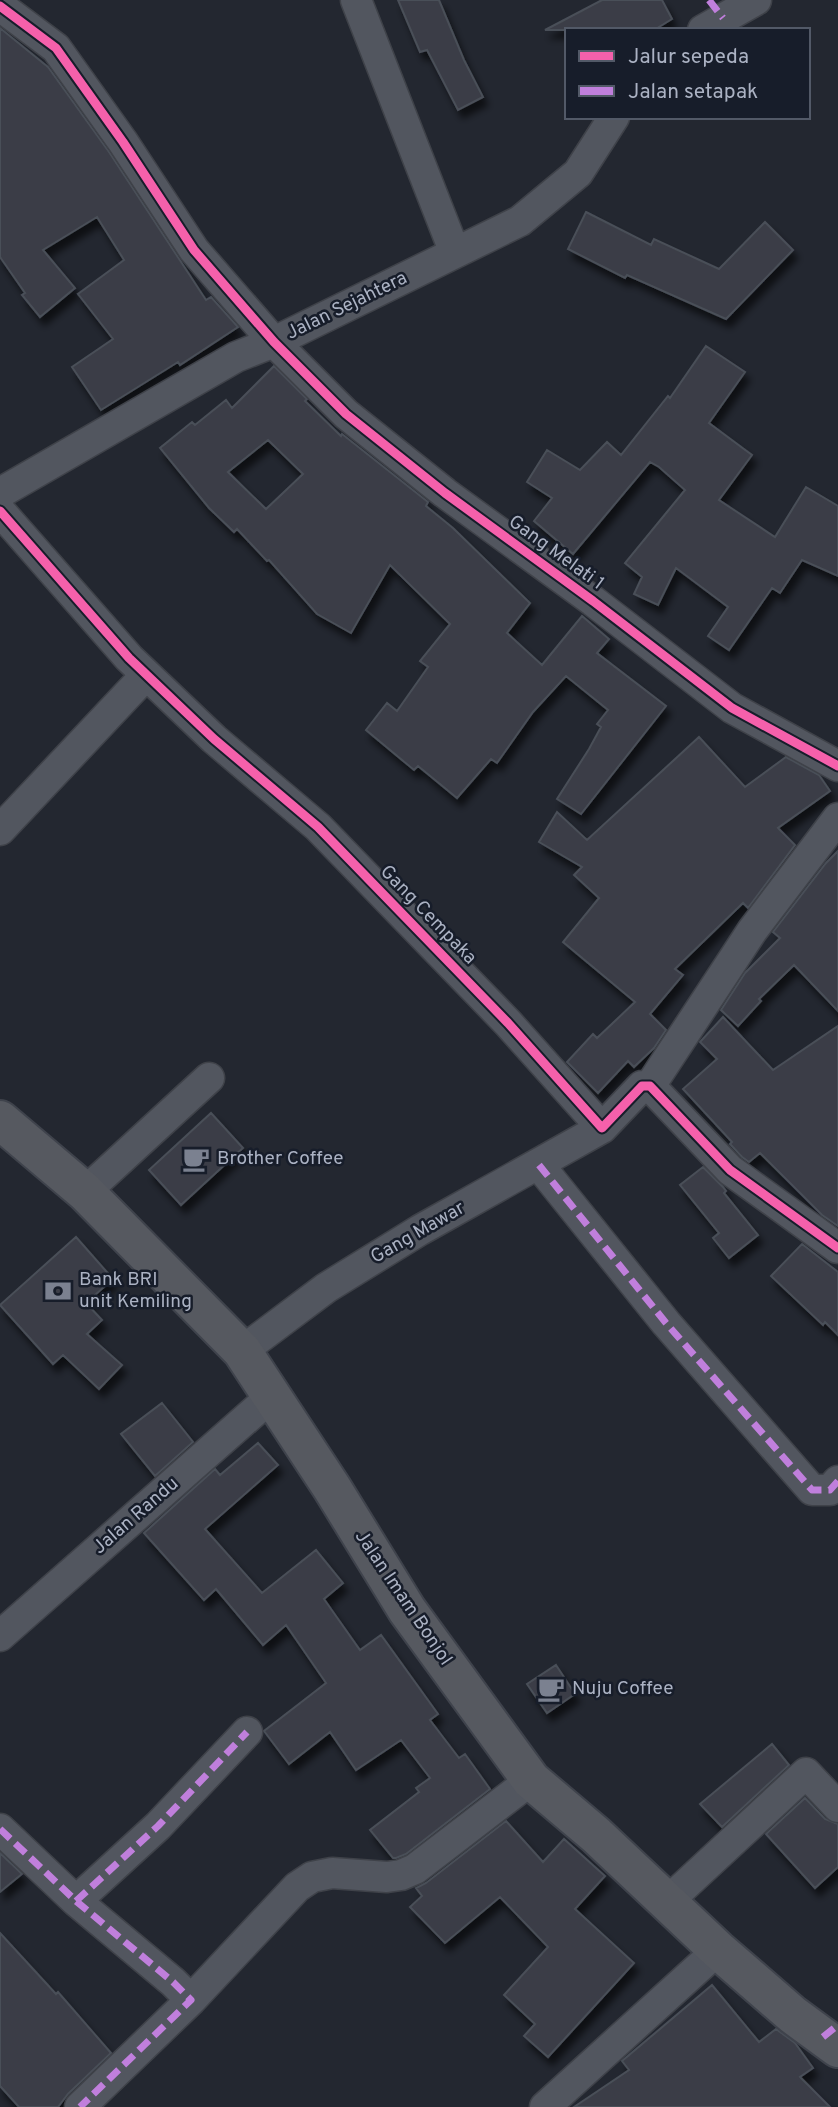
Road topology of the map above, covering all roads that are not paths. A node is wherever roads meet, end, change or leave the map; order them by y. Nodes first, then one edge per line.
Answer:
1 (356, 0) edge
2 (756, 0) edge
3 (0, 6) edge
4 (712, 16) edge
5 (609, 124) edge
6 (455, 253) junction
7 (274, 342) junction
8 (0, 493) edge
9 (0, 511) edge
10 (146, 675) junction
11 (838, 765) edge
12 (838, 818) edge
13 (0, 830) edge
14 (209, 1078) dead end
15 (650, 1086) junction
16 (0, 1120) edge
17 (602, 1128) junction
18 (539, 1165) junction
19 (85, 1192) junction
20 (838, 1248) edge
21 (242, 1351) junction
22 (272, 1396) junction
23 (838, 1481) edge
24 (0, 1636) edge
25 (247, 1732) dead end
26 (531, 1780) junction
27 (838, 1807) edge
28 (0, 1829) edge
29 (76, 1901) junction
30 (667, 1902) junction
31 (718, 1950) junction
32 (191, 2000) junction
33 (833, 2036) edge
34 (80, 2107) edge
35 (545, 2107) edge

1 - 6 street
2 - 4 street
3 - 7 street, Gang Melati 1
5 - 6 street, Jalan Sejahtera
6 - 7 street, Jalan Sejahtera
7 - 8 street, Jalan Sejahtera
7 - 11 street, Gang Melati 1
9 - 10 street, Gang Cempaka
10 - 13 street
10 - 17 street, Gang Cempaka
12 - 15 street
14 - 19 street
15 - 17 street
15 - 20 street
16 - 19 highway, Jalan Imam Bonjol
17 - 18 street, Gang Mawar
18 - 21 street, Gang Mawar
18 - 23 street
19 - 21 highway, Jalan Imam Bonjol
21 - 22 highway, Jalan Imam Bonjol
22 - 24 street, Jalan Randu
22 - 26 highway, Jalan Imam Bonjol
25 - 29 street
26 - 30 highway, Jalan Imam Bonjol
26 - 32 street
27 - 30 street
28 - 29 street
29 - 32 street
30 - 31 highway, Jalan Imam Bonjol
31 - 33 highway, Jalan Imam Bonjol
31 - 35 street
32 - 34 street

